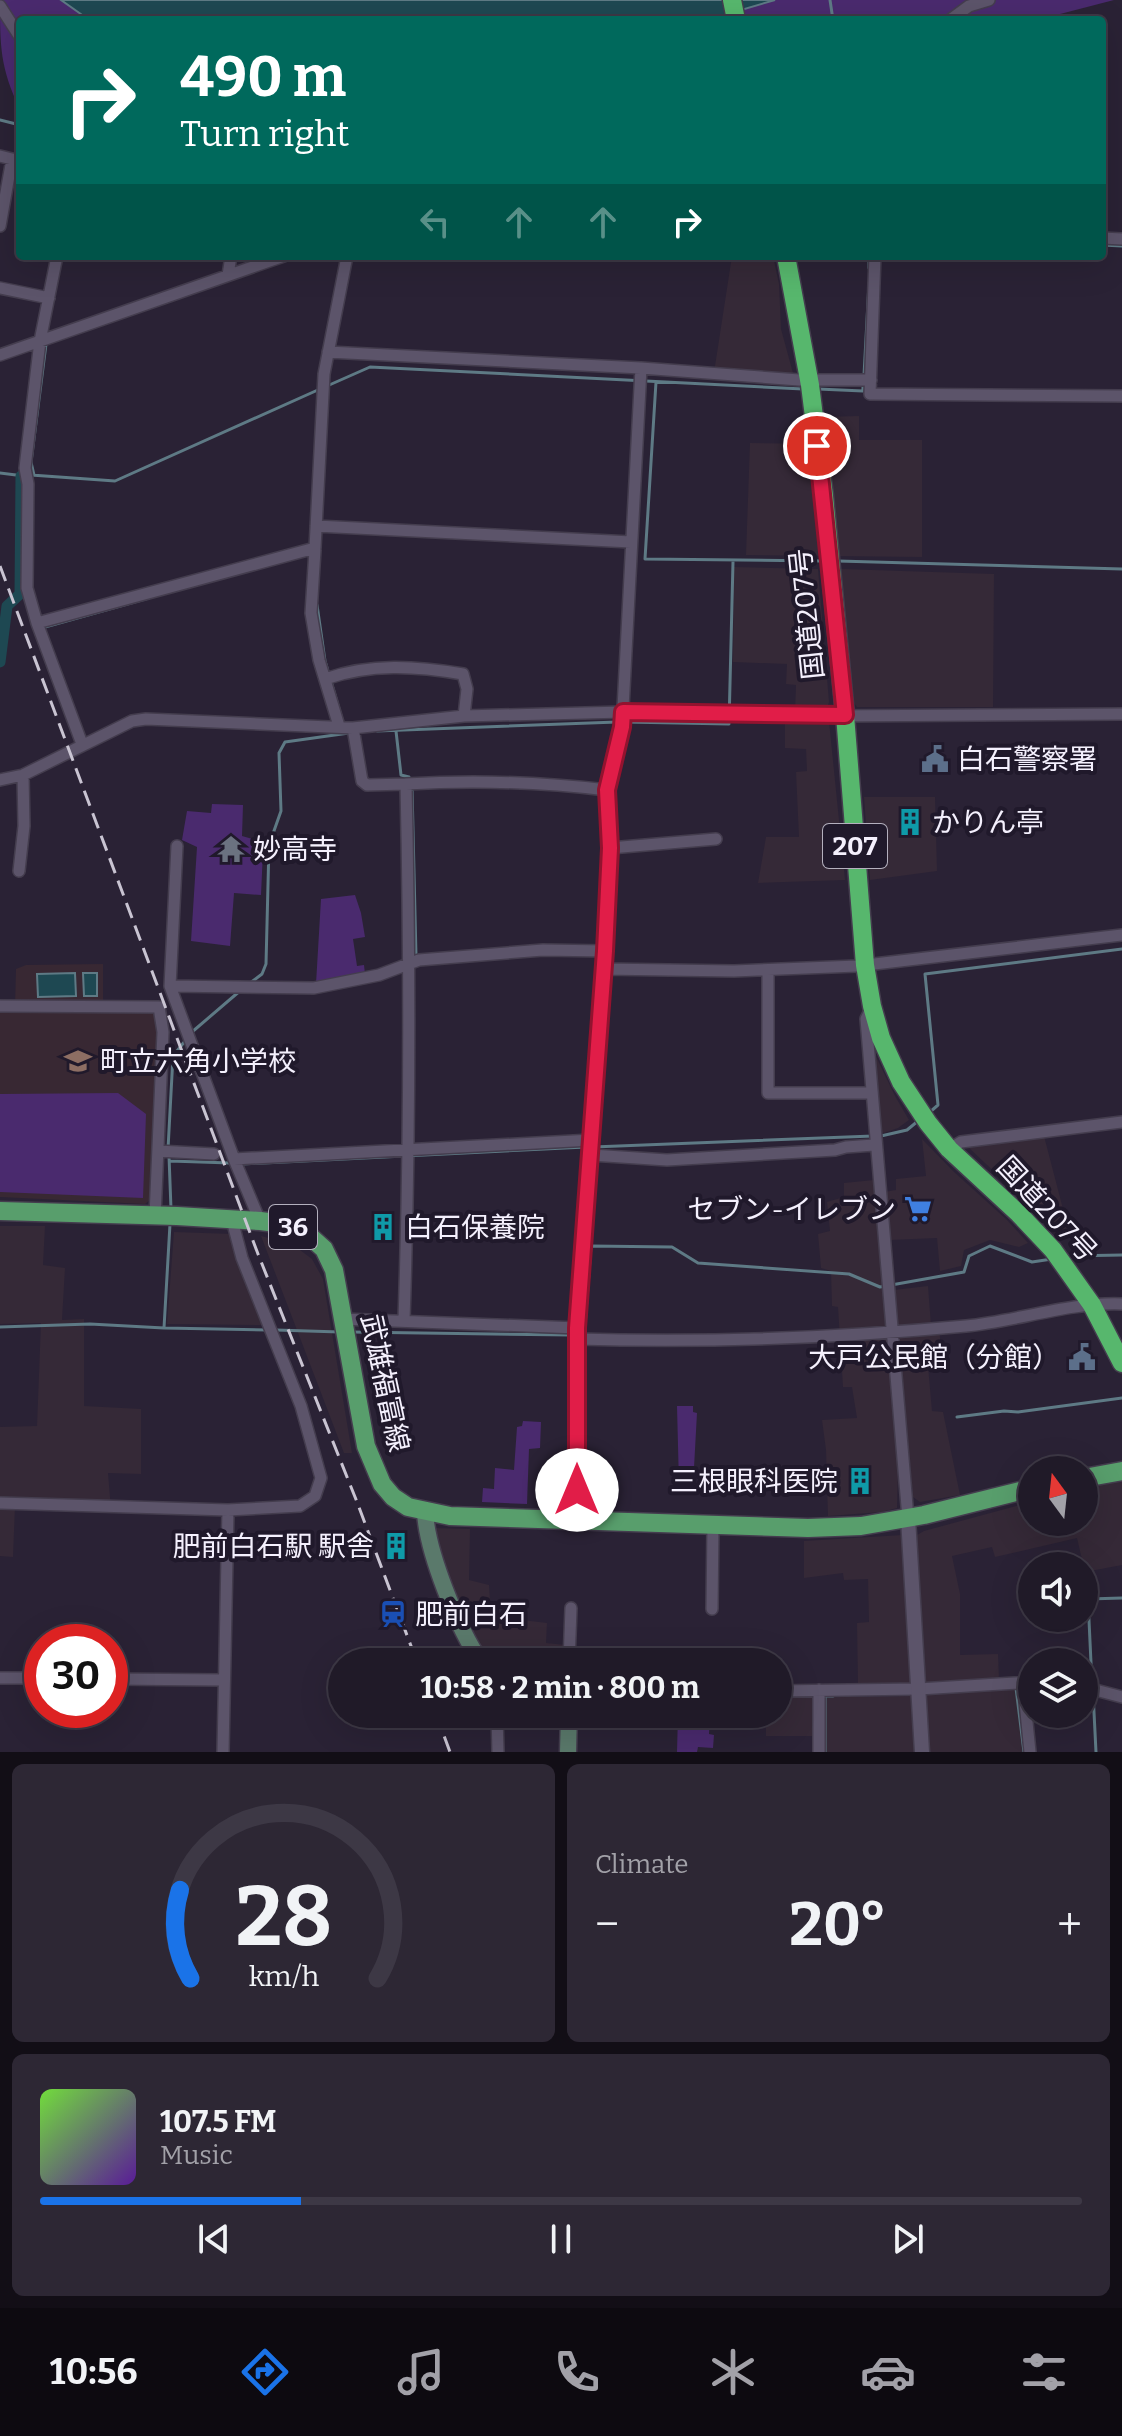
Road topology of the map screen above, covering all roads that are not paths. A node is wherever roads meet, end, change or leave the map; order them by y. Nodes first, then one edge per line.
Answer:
1 (989, 0) edge
2 (0, 6) edge
3 (955, 16) edge
4 (16, 31) edge
5 (11, 159) edge
6 (0, 226) edge
7 (56, 260) edge
8 (230, 260) edge
9 (272, 260) edge
10 (346, 260) edge
11 (787, 260) edge
12 (875, 260) edge
13 (228, 275) junction
14 (0, 288) edge
15 (49, 298) junction
16 (45, 339) junction
17 (328, 352) junction
18 (0, 355) edge
19 (641, 376) junction
20 (866, 381) junction
21 (810, 386) junction
22 (1122, 396) edge
23 (316, 526) junction
24 (631, 546) junction
25 (314, 554) dead end
26 (37, 623) junction
27 (329, 678) junction
28 (1122, 714) edge
29 (845, 715) junction
30 (464, 716) junction
31 (622, 719) junction
32 (348, 729) junction
33 (82, 744) junction
34 (23, 775) junction
35 (0, 780) edge
36 (410, 784) junction
37 (607, 790) junction
38 (716, 839) dead end
39 (177, 846) dead end
40 (610, 848) junction
41 (19, 871) dead end
42 (1122, 935) edge
43 (605, 951) junction
44 (412, 965) junction
45 (865, 965) junction
46 (604, 969) junction
47 (768, 970) junction
48 (170, 986) junction
49 (0, 1006) edge
50 (872, 1006) junction
51 (871, 1093) junction
52 (1122, 1122) edge
53 (874, 1139) junction
54 (591, 1147) junction
55 (949, 1149) junction
56 (160, 1151) junction
57 (407, 1152) junction
58 (214, 1154) dead end
59 (236, 1164) junction
60 (0, 1211) edge
61 (165, 1216) junction
62 (232, 1220) junction
63 (260, 1221) junction
64 (1122, 1304) edge
65 (1092, 1305) junction
66 (404, 1320) junction
67 (344, 1326) junction
68 (577, 1333) junction
69 (892, 1333) junction
70 (1122, 1363) edge
71 (1122, 1471) edge
72 (1098, 1475) edge
73 (1018, 1491) edge
74 (0, 1503) edge
75 (228, 1510) junction
76 (425, 1512) junction
77 (908, 1518) junction
78 (577, 1520) junction
79 (713, 1525) junction
80 (571, 1608) dead end
81 (712, 1609) dead end
82 (471, 1648) edge
83 (570, 1648) edge
84 (0, 1678) edge
85 (24, 1678) edge
86 (128, 1679) edge
87 (224, 1680) junction
88 (1018, 1683) edge
89 (819, 1690) junction
90 (1098, 1690) edge
91 (792, 1691) edge
92 (919, 1692) junction
93 (1122, 1697) edge
94 (497, 1728) edge
95 (569, 1728) edge
96 (1029, 1728) edge
97 (223, 1752) edge
98 (498, 1752) edge
99 (568, 1752) edge
100 (819, 1752) edge
101 (922, 1752) edge
102 (1030, 1752) edge

1 - 3 street
2 - 4 street
5 - 6 street
7 - 15 street
8 - 13 street
9 - 13 street
10 - 17 street
11 - 21 highway, 国道207号 / 207
12 - 20 street
13 - 16 street
14 - 15 street
15 - 16 street
16 - 18 street
16 - 26 street
17 - 19 street
17 - 23 street
19 - 21 street
19 - 24 street
20 - 21 street
20 - 22 street
21 - 29 highway, 国道207号 / 207
23 - 24 street
23 - 26 street
24 - 31 street
25 - 27 street
26 - 33 street
27 - 30 street
27 - 32 street
28 - 29 street
29 - 31 street
29 - 45 highway, 国道207号 / 207
30 - 31 street
30 - 32 street
31 - 37 street
32 - 33 street
32 - 36 street
33 - 34 street
34 - 35 street
34 - 41 street
36 - 37 street
36 - 44 street
37 - 40 street
38 - 40 street
39 - 48 street
40 - 43 street
42 - 45 street
43 - 44 street
43 - 46 street
44 - 48 street
44 - 57 street
45 - 47 street
45 - 50 highway, 国道207号 / 207
46 - 47 street
46 - 54 street
47 - 51 street
48 - 59 street
49 - 56 street
50 - 51 street
50 - 55 highway, 国道207号 / 207
51 - 53 street
52 - 55 street
53 - 54 street
53 - 69 street
54 - 57 street
54 - 68 street
55 - 65 highway, 国道207号 / 207
56 - 58 street
56 - 61 street
57 - 59 street
57 - 66 street
59 - 63 street
60 - 61 main road, 武雄福富線 / 36
61 - 62 main road, 武雄福富線 / 36
62 - 63 main road, 武雄福富線 / 36
62 - 75 street
63 - 67 main road, 武雄福富線 / 36
64 - 65 street
65 - 69 street
65 - 70 highway, 国道207号 / 207
66 - 67 street
66 - 68 street
67 - 76 main road, 武雄福富線 / 36
68 - 69 street
68 - 78 street
69 - 77 street
71 - 72 main road
73 - 77 main road, 武雄福富線 / 36
74 - 75 street
75 - 87 street
76 - 78 main road, 武雄福富線 / 36
76 - 82 main road
77 - 79 main road, 武雄福富線 / 36
77 - 92 street
78 - 79 main road, 武雄福富線 / 36
79 - 81 street
80 - 83 street
84 - 85 street
86 - 87 street
87 - 97 street
88 - 92 street
89 - 91 street
89 - 92 street
89 - 100 street
90 - 93 street
92 - 101 street
94 - 98 street
95 - 99 main road
96 - 102 street

